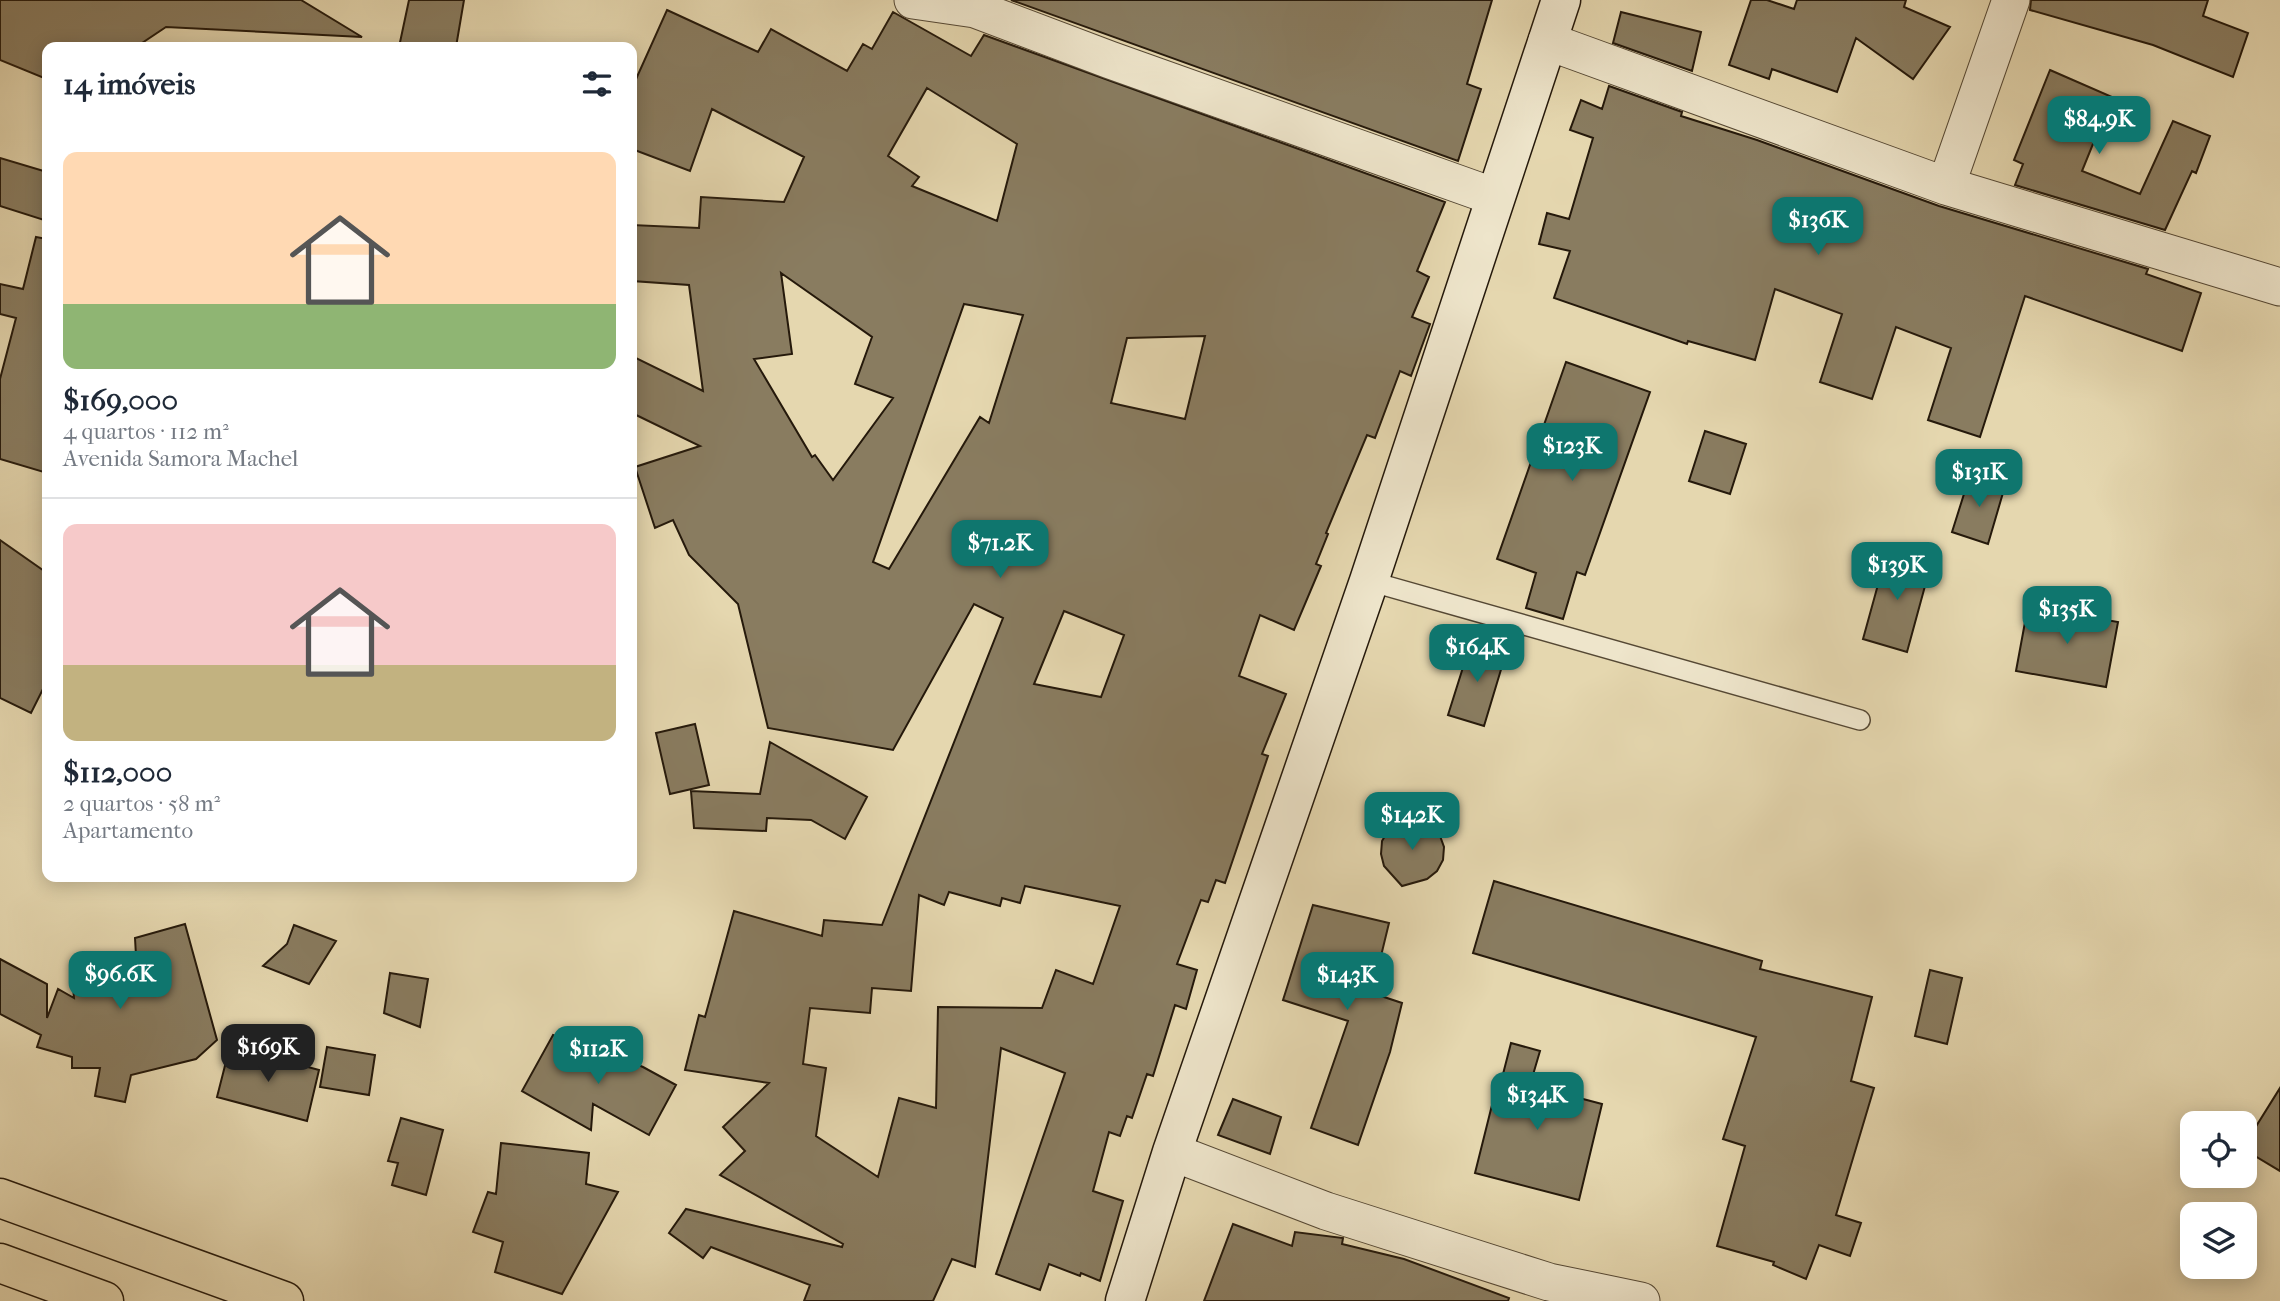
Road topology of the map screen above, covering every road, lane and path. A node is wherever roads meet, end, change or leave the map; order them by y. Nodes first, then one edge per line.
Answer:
1 (913, 0) edge
2 (1560, 0) edge
3 (2011, 0) edge
4 (1547, 41) junction
5 (1946, 186) junction
6 (1495, 197) junction
7 (2280, 287) edge
8 (1369, 581) junction
9 (1860, 720) dead end
10 (1172, 1152) junction
11 (0, 1198) edge
12 (0, 1264) edge
13 (56, 1293) edge
14 (104, 1301) edge
15 (284, 1301) edge
16 (1125, 1301) edge
17 (1641, 1301) edge

1 - 6 street
2 - 4 street
3 - 5 street
4 - 5 street
4 - 6 street
5 - 7 street
6 - 8 street
8 - 9 lane
8 - 10 street
10 - 16 street
10 - 17 street
11 - 15 highway
12 - 13 highway
13 - 14 highway

